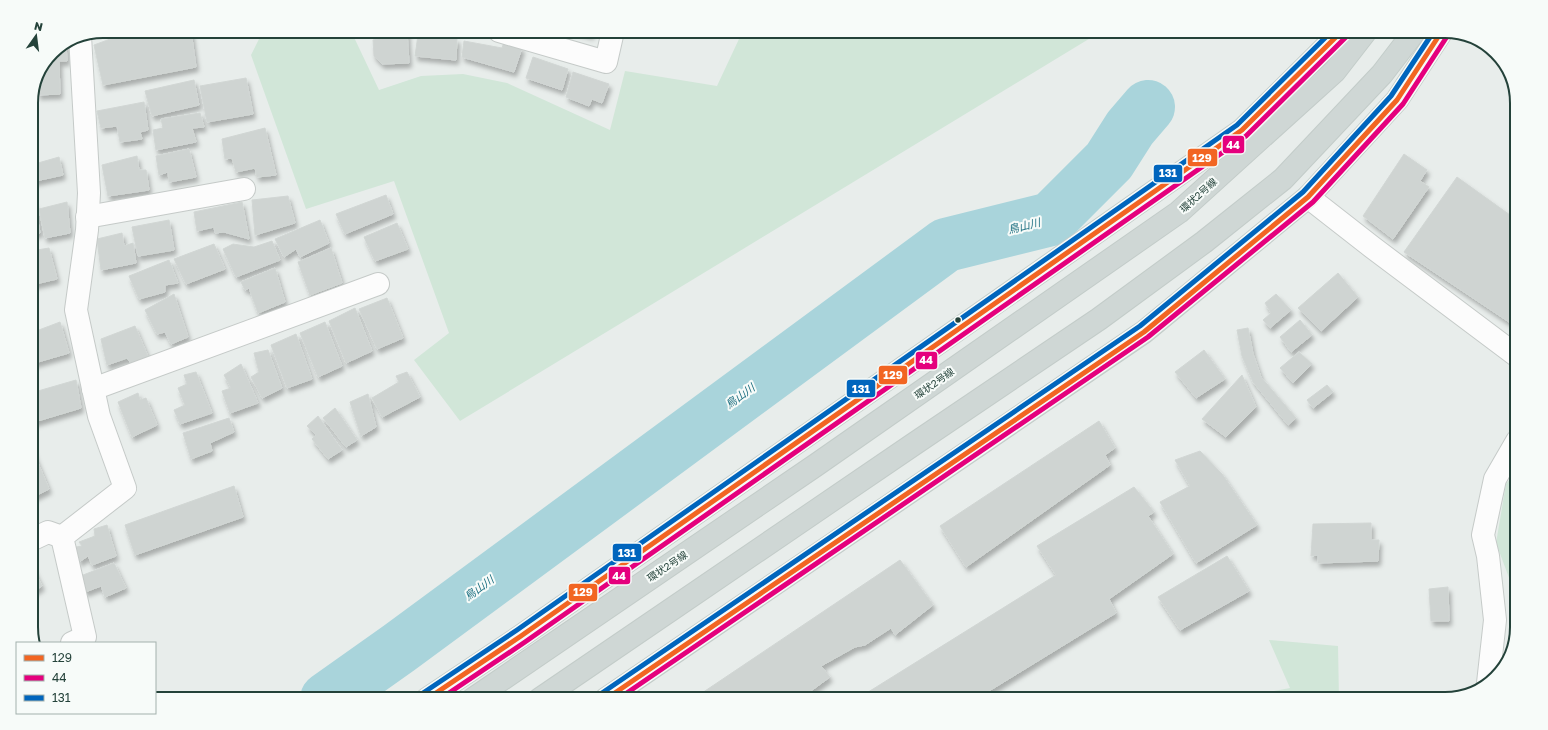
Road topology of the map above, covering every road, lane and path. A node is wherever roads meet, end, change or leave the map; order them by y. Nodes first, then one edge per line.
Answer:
1 (523, 38) edge
2 (611, 38) edge
3 (1335, 38) edge
4 (1361, 38) edge
5 (1410, 38) edge
6 (1437, 38) edge
7 (80, 42) edge
8 (244, 189) dead end
9 (1308, 197) junction
10 (87, 218) junction
11 (378, 284) dead end
12 (1510, 351) edge
13 (93, 389) junction
14 (1510, 453) edge
15 (38, 537) edge
16 (62, 537) junction
17 (74, 642) edge
18 (1489, 675) edge
19 (437, 692) edge
20 (483, 692) edge
21 (550, 692) edge
22 (616, 692) edge

1 - 2 street
3 - 19 main road
4 - 20 main road, 環状2号線
5 - 21 main road
6 - 9 main road
7 - 10 street
8 - 10 street
9 - 12 street
9 - 22 main road
10 - 13 street
11 - 13 street
13 - 16 street
14 - 18 street
15 - 16 street
16 - 17 street

